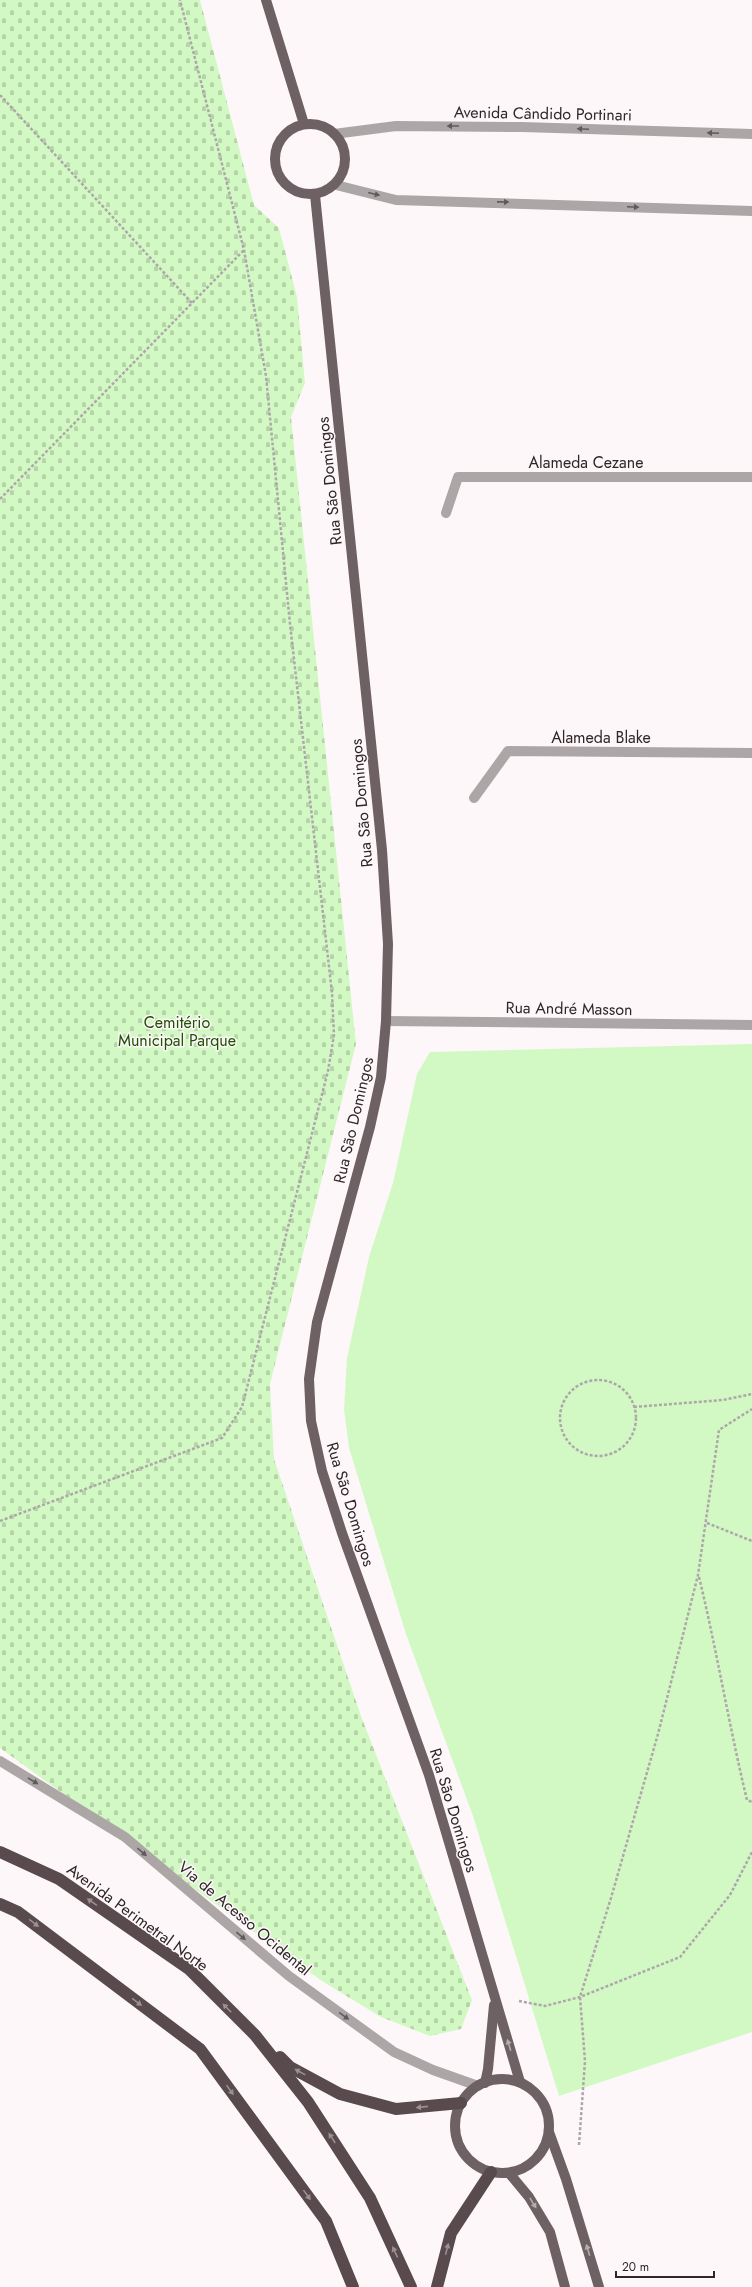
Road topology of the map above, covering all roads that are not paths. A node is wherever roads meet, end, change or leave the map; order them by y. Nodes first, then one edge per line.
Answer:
1 (266, 0) edge
2 (304, 124) junction
3 (334, 134) junction
4 (752, 134) edge
5 (336, 185) junction
6 (315, 194) junction
7 (752, 211) edge
8 (752, 477) edge
9 (446, 513) dead end
10 (752, 753) edge
11 (474, 798) dead end
12 (386, 1020) junction
13 (752, 1025) edge
14 (0, 1761) edge
15 (0, 1852) edge
16 (0, 1904) edge
17 (495, 1997) junction
18 (255, 2035) junction
19 (520, 2082) junction
20 (481, 2084) junction
21 (461, 2103) junction
22 (549, 2132) junction
23 (491, 2172) junction
24 (508, 2173) junction
25 (352, 2287) edge
26 (411, 2287) edge
27 (437, 2287) edge
28 (565, 2287) edge
29 (599, 2287) edge

1 - 2 main road
2 - 3 main road
2 - 6 main road
4 -> 3 street, Avenida Cândido Portinari
3 - 5 main road
5 - 6 main road
5 -> 7 street
6 - 12 main road, Rua São Domingos
8 - 9 street, Alameda Cezane
10 - 11 street, Alameda Blake
12 - 13 street, Rua André Masson
12 - 17 main road, Rua São Domingos
14 -> 20 street, Via de Acesso Ocidental
18 -> 15 highway, Avenida Perimetral Norte
16 -> 25 highway
19 -> 17 main road, Rua São Domingos
17 - 20 main road, Rua São Domingos
21 -> 18 highway
26 -> 18 highway, Avenida Perimetral Norte
19 - 20 main road
19 - 22 main road
20 - 21 main road
21 - 23 main road
22 - 24 main road
29 -> 22 main road
23 - 24 main road
27 -> 23 highway
24 -> 28 main road

